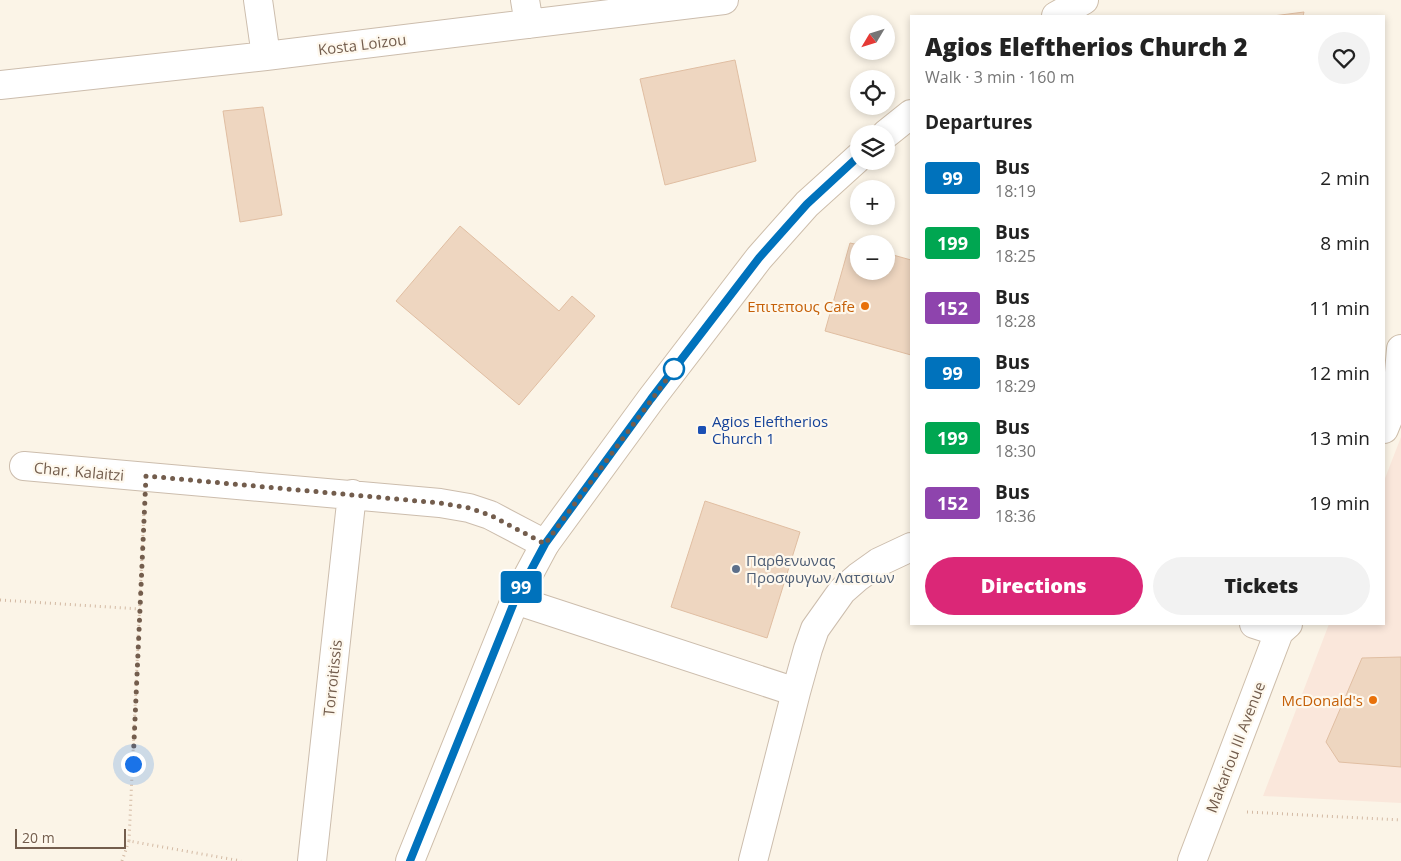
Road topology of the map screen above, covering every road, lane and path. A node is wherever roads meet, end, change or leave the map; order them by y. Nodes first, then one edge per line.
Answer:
1 (258, 0) edge
2 (724, 0) edge
3 (1084, 0) edge
4 (527, 12) edge
5 (1058, 15) edge
6 (266, 56) junction
7 (0, 85) edge
8 (910, 115) edge
9 (895, 127) edge
10 (850, 164) edge
11 (1401, 330) edge
12 (1385, 346) edge
13 (1401, 350) edge
14 (1385, 427) edge
15 (24, 466) dead end
16 (146, 476) junction
17 (352, 494) junction
18 (545, 544) junction
19 (910, 547) edge
20 (0, 600) edge
21 (515, 600) junction
22 (140, 609) junction
23 (1275, 626) edge
24 (796, 692) junction
25 (1211, 810) junction
26 (1401, 820) edge
27 (129, 841) junction
28 (122, 861) edge
29 (241, 861) edge
30 (312, 861) edge
31 (410, 861) edge
32 (753, 861) edge
33 (1192, 861) edge

1 - 6 street
2 - 4 street, Kosta Loizou
3 - 5 street
4 - 6 street, Kosta Loizou
6 - 7 street, Kosta Loizou
8 - 9 street
10 - 18 street
11 - 12 street
13 - 14 street
15 - 16 street, Char. Kalaitzi
16 - 17 street, Char. Kalaitzi
16 - 22 path
17 - 18 street, Char. Kalaitzi
17 - 30 street, Torroitissis
18 - 21 street
19 - 24 street
20 - 22 path
21 - 24 street
21 - 31 street
22 - 27 path
23 - 25 street, Makariou III Avenue
24 - 32 street
25 - 26 path
25 - 33 street, Makariou III Avenue
27 - 28 path
27 - 29 path

